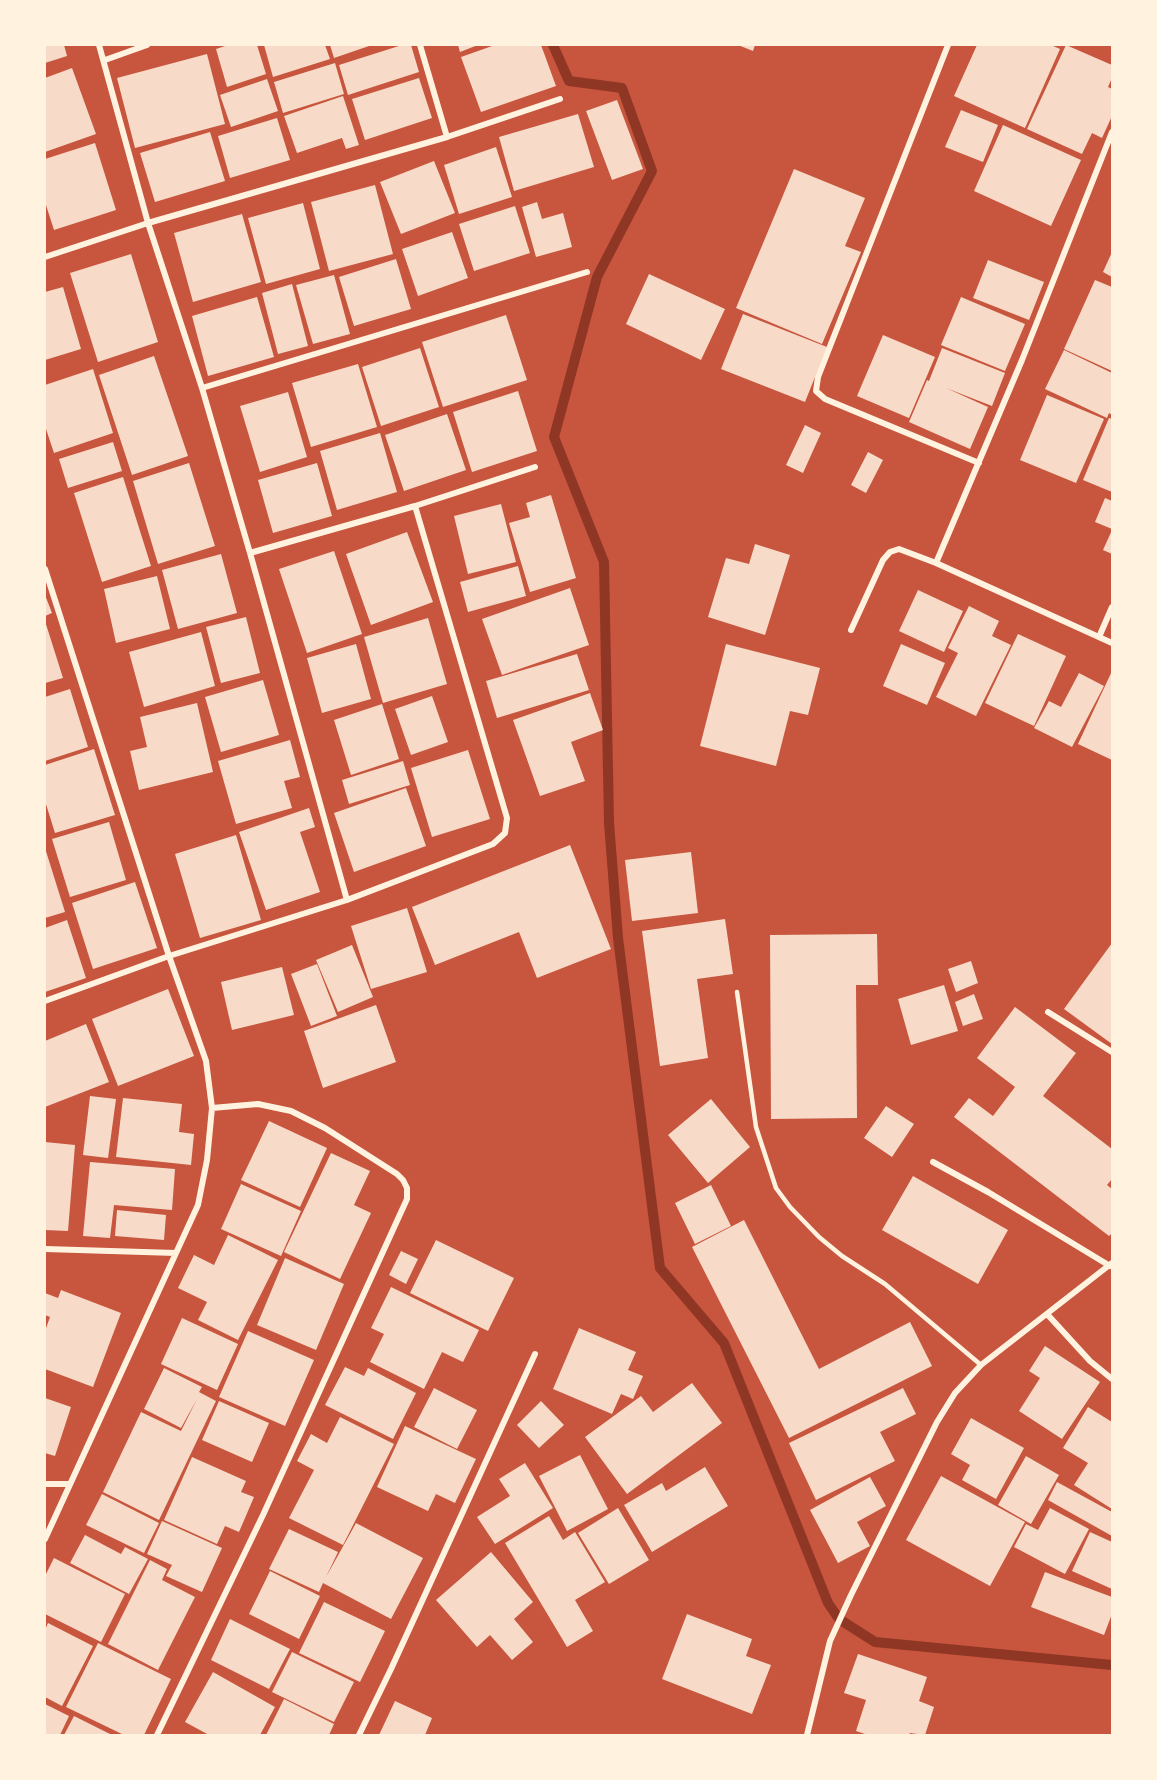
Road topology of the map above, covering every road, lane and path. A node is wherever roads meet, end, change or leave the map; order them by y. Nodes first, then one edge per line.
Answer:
1 (99, 45) edge
2 (147, 45) edge
3 (420, 45) edge
4 (948, 45) edge
5 (105, 60) junction
6 (560, 99) dead end
7 (1112, 132) edge
8 (447, 136) junction
9 (148, 223) junction
10 (45, 257) edge
11 (587, 272) dead end
12 (202, 388) junction
13 (979, 463) junction
14 (535, 467) dead end
15 (415, 506) junction
16 (250, 553) junction
17 (936, 563) junction
18 (45, 569) edge
19 (1112, 607) edge
20 (851, 630) dead end
21 (1099, 637) junction
22 (1112, 643) edge
23 (347, 900) junction
24 (169, 956) junction
25 (737, 993) dead end
26 (45, 1001) edge
27 (1048, 1012) dead end
28 (1112, 1052) edge
29 (212, 1108) junction
30 (933, 1162) dead end
31 (45, 1249) edge
32 (176, 1253) junction
33 (1111, 1264) edge
34 (1047, 1314) junction
35 (535, 1354) dead end
36 (981, 1365) junction
37 (1112, 1379) edge
38 (45, 1484) edge
39 (70, 1484) junction
40 (45, 1539) edge
41 (157, 1735) edge
42 (359, 1735) edge
43 (807, 1735) edge

1 - 5 street
2 - 5 street
3 - 8 street
4 - 13 street
5 - 9 street
6 - 8 street
7 - 13 street
8 - 9 street
9 - 10 street
9 - 12 street
11 - 12 street
12 - 16 street
13 - 17 street
14 - 15 street
15 - 16 street
15 - 23 street
16 - 23 street
17 - 20 street
17 - 21 street
18 - 24 street
19 - 21 street
21 - 22 street
23 - 24 street
24 - 26 street
24 - 29 street
25 - 36 lane
27 - 28 street
29 - 32 street
29 - 41 street
30 - 33 street
31 - 32 street
32 - 39 street
33 - 34 street
34 - 36 street
34 - 37 street
35 - 42 street
36 - 43 street
38 - 39 street
39 - 40 street

